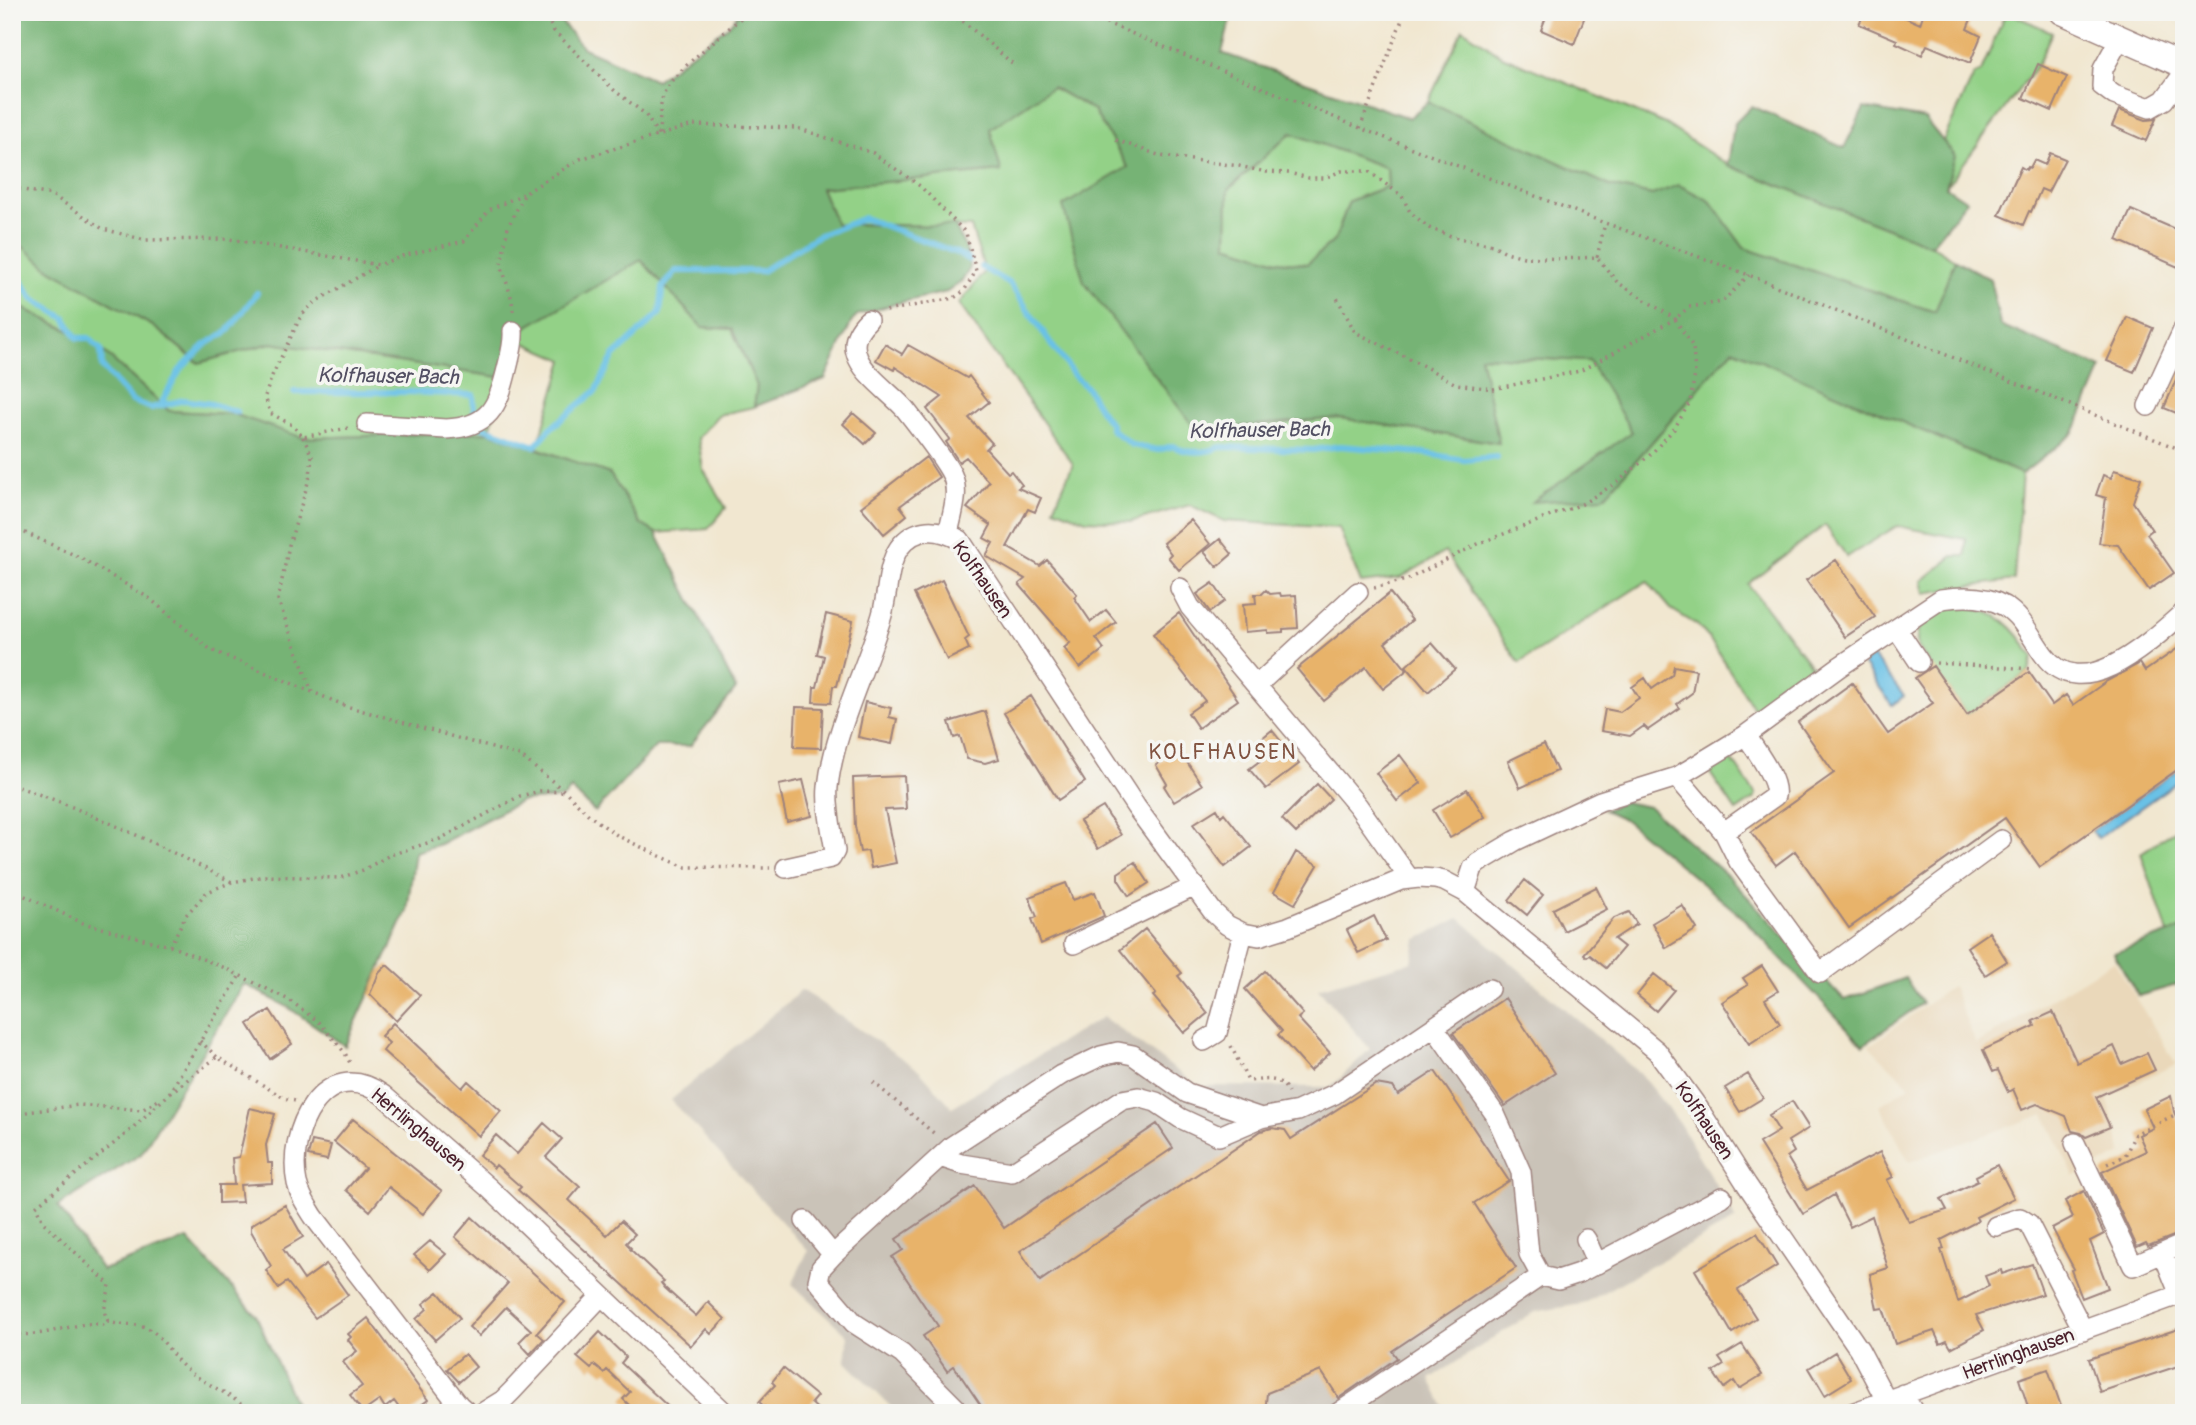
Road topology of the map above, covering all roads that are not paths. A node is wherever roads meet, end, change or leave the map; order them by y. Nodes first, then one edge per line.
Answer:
1 (2062, 12) edge
2 (2120, 38) junction
3 (2184, 66) edge
4 (2184, 73) edge
5 (868, 320) road end
6 (2184, 328) edge
7 (514, 336) road end
8 (2148, 406) dead end
9 (368, 424) road end
10 (948, 533) junction
11 (1180, 588) dead end
12 (1358, 592) road end
13 (2184, 612) edge
14 (1897, 629) junction
15 (1919, 663) road end
16 (1257, 685) junction
17 (1746, 736) junction
18 (1677, 777) junction
19 (1724, 832) junction
20 (2001, 840) dead end
21 (786, 868) road end
22 (1409, 878) junction
23 (1195, 886) junction
24 (1465, 892) junction
25 (1242, 933) junction
26 (1074, 944) dead end
27 (1489, 989) dead end
28 (1434, 1027) junction
29 (1211, 1037) road end
30 (1261, 1118) junction
31 (2075, 1143) dead end
32 (940, 1157) junction
33 (1722, 1197) dead end
34 (805, 1221) dead end
35 (1996, 1226) dead end
36 (1586, 1239) dead end
37 (2184, 1244) edge
38 (2163, 1252) junction
39 (833, 1255) junction
40 (1597, 1264) junction
41 (1541, 1276) junction
42 (2182, 1294) edge
43 (601, 1296) junction
44 (2083, 1330) junction
45 (1895, 1397) junction
46 (468, 1413) edge
47 (482, 1413) edge
48 (725, 1413) edge
49 (961, 1413) edge
50 (1338, 1413) edge
51 (1852, 1413) edge
52 (1914, 1413) edge

1 - 2 main road
2 - 3 main road
2 - 4 street
5 - 10 street
6 - 8 street
7 - 9 street
10 - 21 street, Kolfhausen
10 - 23 street, Kolfhausen
11 - 16 street
12 - 16 street
13 - 14 street
14 - 15 street
14 - 17 street
16 - 22 street
17 - 18 street
17 - 19 street
18 - 19 street
18 - 24 street
19 - 20 street
22 - 24 street, Kolfhausen
22 - 25 street, Kolfhausen
23 - 25 street, Kolfhausen
23 - 26 street
24 - 45 street, Kolfhausen
25 - 29 street
27 - 28 street
28 - 30 street
28 - 41 street
30 - 32 street
30 - 32 street
31 - 38 street
32 - 39 street
33 - 40 street
34 - 39 street
35 - 44 street
36 - 40 street
37 - 38 street
38 - 42 street
39 - 49 street
40 - 41 street
41 - 50 street
42 - 44 street, Herrlinghausen
43 - 46 street, Herrlinghausen
43 - 47 street
43 - 48 street, Herrlinghausen
44 - 45 street, Herrlinghausen
45 - 51 street, Herrlinghausen
45 - 52 street, Kolfhausen

